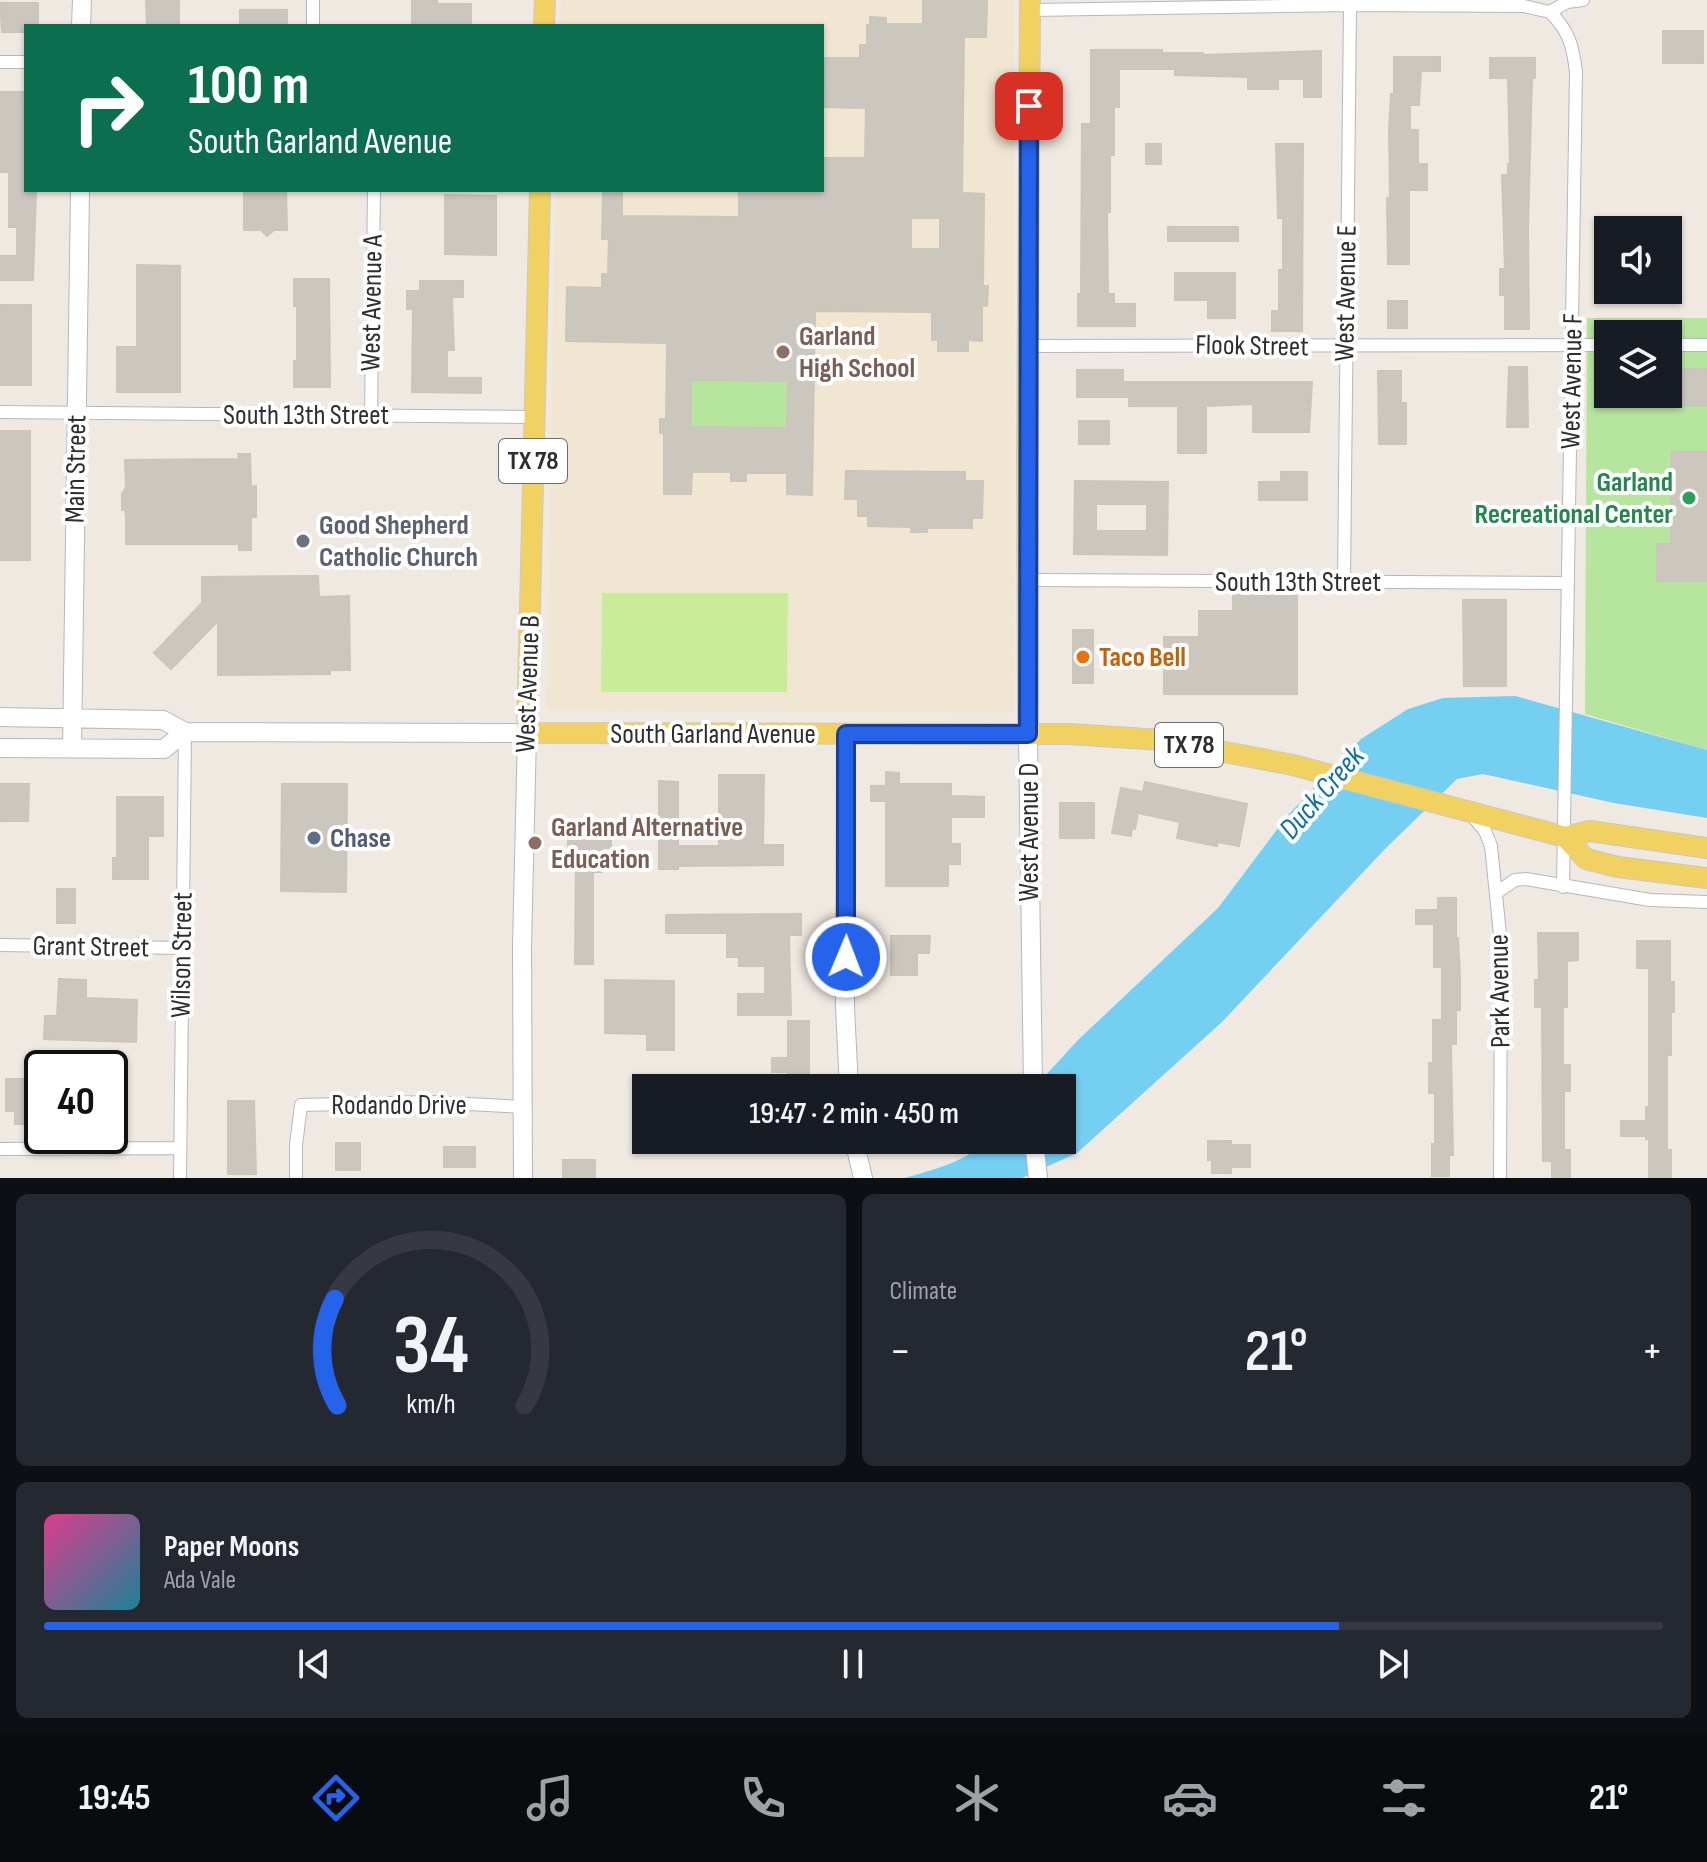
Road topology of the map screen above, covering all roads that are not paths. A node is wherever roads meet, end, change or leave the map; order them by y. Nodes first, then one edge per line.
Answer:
1 (82, 0) edge
2 (313, 0) edge
3 (545, 0) edge
4 (1583, 0) edge
5 (1504, 3) edge
6 (1265, 4) edge
7 (1030, 5) edge
8 (1350, 5) junction
9 (1550, 12) junction
10 (81, 24) edge
11 (313, 24) edge
12 (544, 24) edge
13 (0, 62) edge
14 (24, 62) edge
15 (80, 192) edge
16 (374, 192) edge
17 (540, 192) edge
18 (1572, 345) junction
19 (1594, 345) edge
20 (1682, 345) edge
21 (1707, 345) edge
22 (1028, 346) junction
23 (1345, 347) junction
24 (0, 412) edge
25 (77, 412) junction
26 (371, 416) junction
27 (534, 417) junction
28 (1027, 580) junction
29 (1344, 582) junction
30 (1568, 583) junction
31 (0, 717) edge
32 (73, 718) junction
33 (185, 732) junction
34 (527, 733) junction
35 (846, 734) junction
36 (1028, 734) junction
37 (0, 748) edge
38 (72, 748) junction
39 (1468, 811) junction
40 (1565, 846) junction
41 (1707, 848) edge
42 (1707, 878) edge
43 (1563, 887) junction
44 (1496, 893) junction
45 (1707, 902) edge
46 (0, 945) edge
47 (182, 948) junction
48 (848, 1074) edge
49 (1032, 1074) edge
50 (523, 1107) junction
51 (179, 1148) junction
52 (0, 1149) edge
53 (857, 1154) edge
54 (1035, 1154) edge
55 (862, 1175) edge
56 (180, 1178) edge
57 (296, 1178) edge
58 (523, 1178) edge
59 (1038, 1178) edge
60 (1500, 1178) edge

1 - 10 main road
2 - 11 street
3 - 12 main road
4 - 9 street
5 - 8 street
5 - 9 street
6 - 7 street
6 - 8 street
7 - 22 main road, West Avenue D
8 - 23 street, West Avenue E
9 - 18 street, West Avenue F
13 - 14 street
15 - 25 main road, Main Street
16 - 26 street, West Avenue A
17 - 27 main road, West Avenue B / TX 78
18 - 19 street, Flook Street
18 - 23 street, Flook Street
18 - 30 street, West Avenue F
20 - 21 street
22 - 23 street, Flook Street
22 - 28 main road, West Avenue D
23 - 29 street, West Avenue E
24 - 25 street, South 13th Street
25 - 26 street, South 13th Street
25 - 32 main road, Main Street
26 - 27 street, South 13th Street
27 - 34 main road, West Avenue B / TX 78
28 - 29 street, South 13th Street
28 - 36 main road, West Avenue D
29 - 30 street, South 13th Street
30 - 40 street, West Avenue F
31 - 32 main road, South Garland Avenue
32 - 33 main road, South Garland Avenue / TX 78
32 - 38 main road, Main Street
33 - 34 main road, South Garland Avenue / TX 78
33 - 38 main road, South Garland Avenue / TX 78
33 - 47 street, Wilson Street
34 - 35 main road, South Garland Avenue / TX 78
34 - 50 main road, West Avenue B / TX 78
35 - 36 main road, South Garland Avenue / TX 78
35 - 48 main road
36 - 39 main road, South Garland Avenue / TX 78
36 - 49 main road, West Avenue D
37 - 38 main road, South Garland Avenue
39 - 40 main road, South Garland Avenue / TX 78
39 - 44 street, Park Avenue
40 - 41 main road, South Garland Avenue / TX 78
40 - 42 main road, South Garland Avenue / TX 78
40 - 43 street
43 - 44 street
43 - 45 street
44 - 60 street, Park Avenue
46 - 47 street, Grant Street
47 - 51 street, Wilson Street
50 - 57 street, Rodando Drive
50 - 58 main road, West Avenue B / TX 78
51 - 52 street
51 - 56 street, Wilson Street
53 - 55 main road
54 - 59 main road

